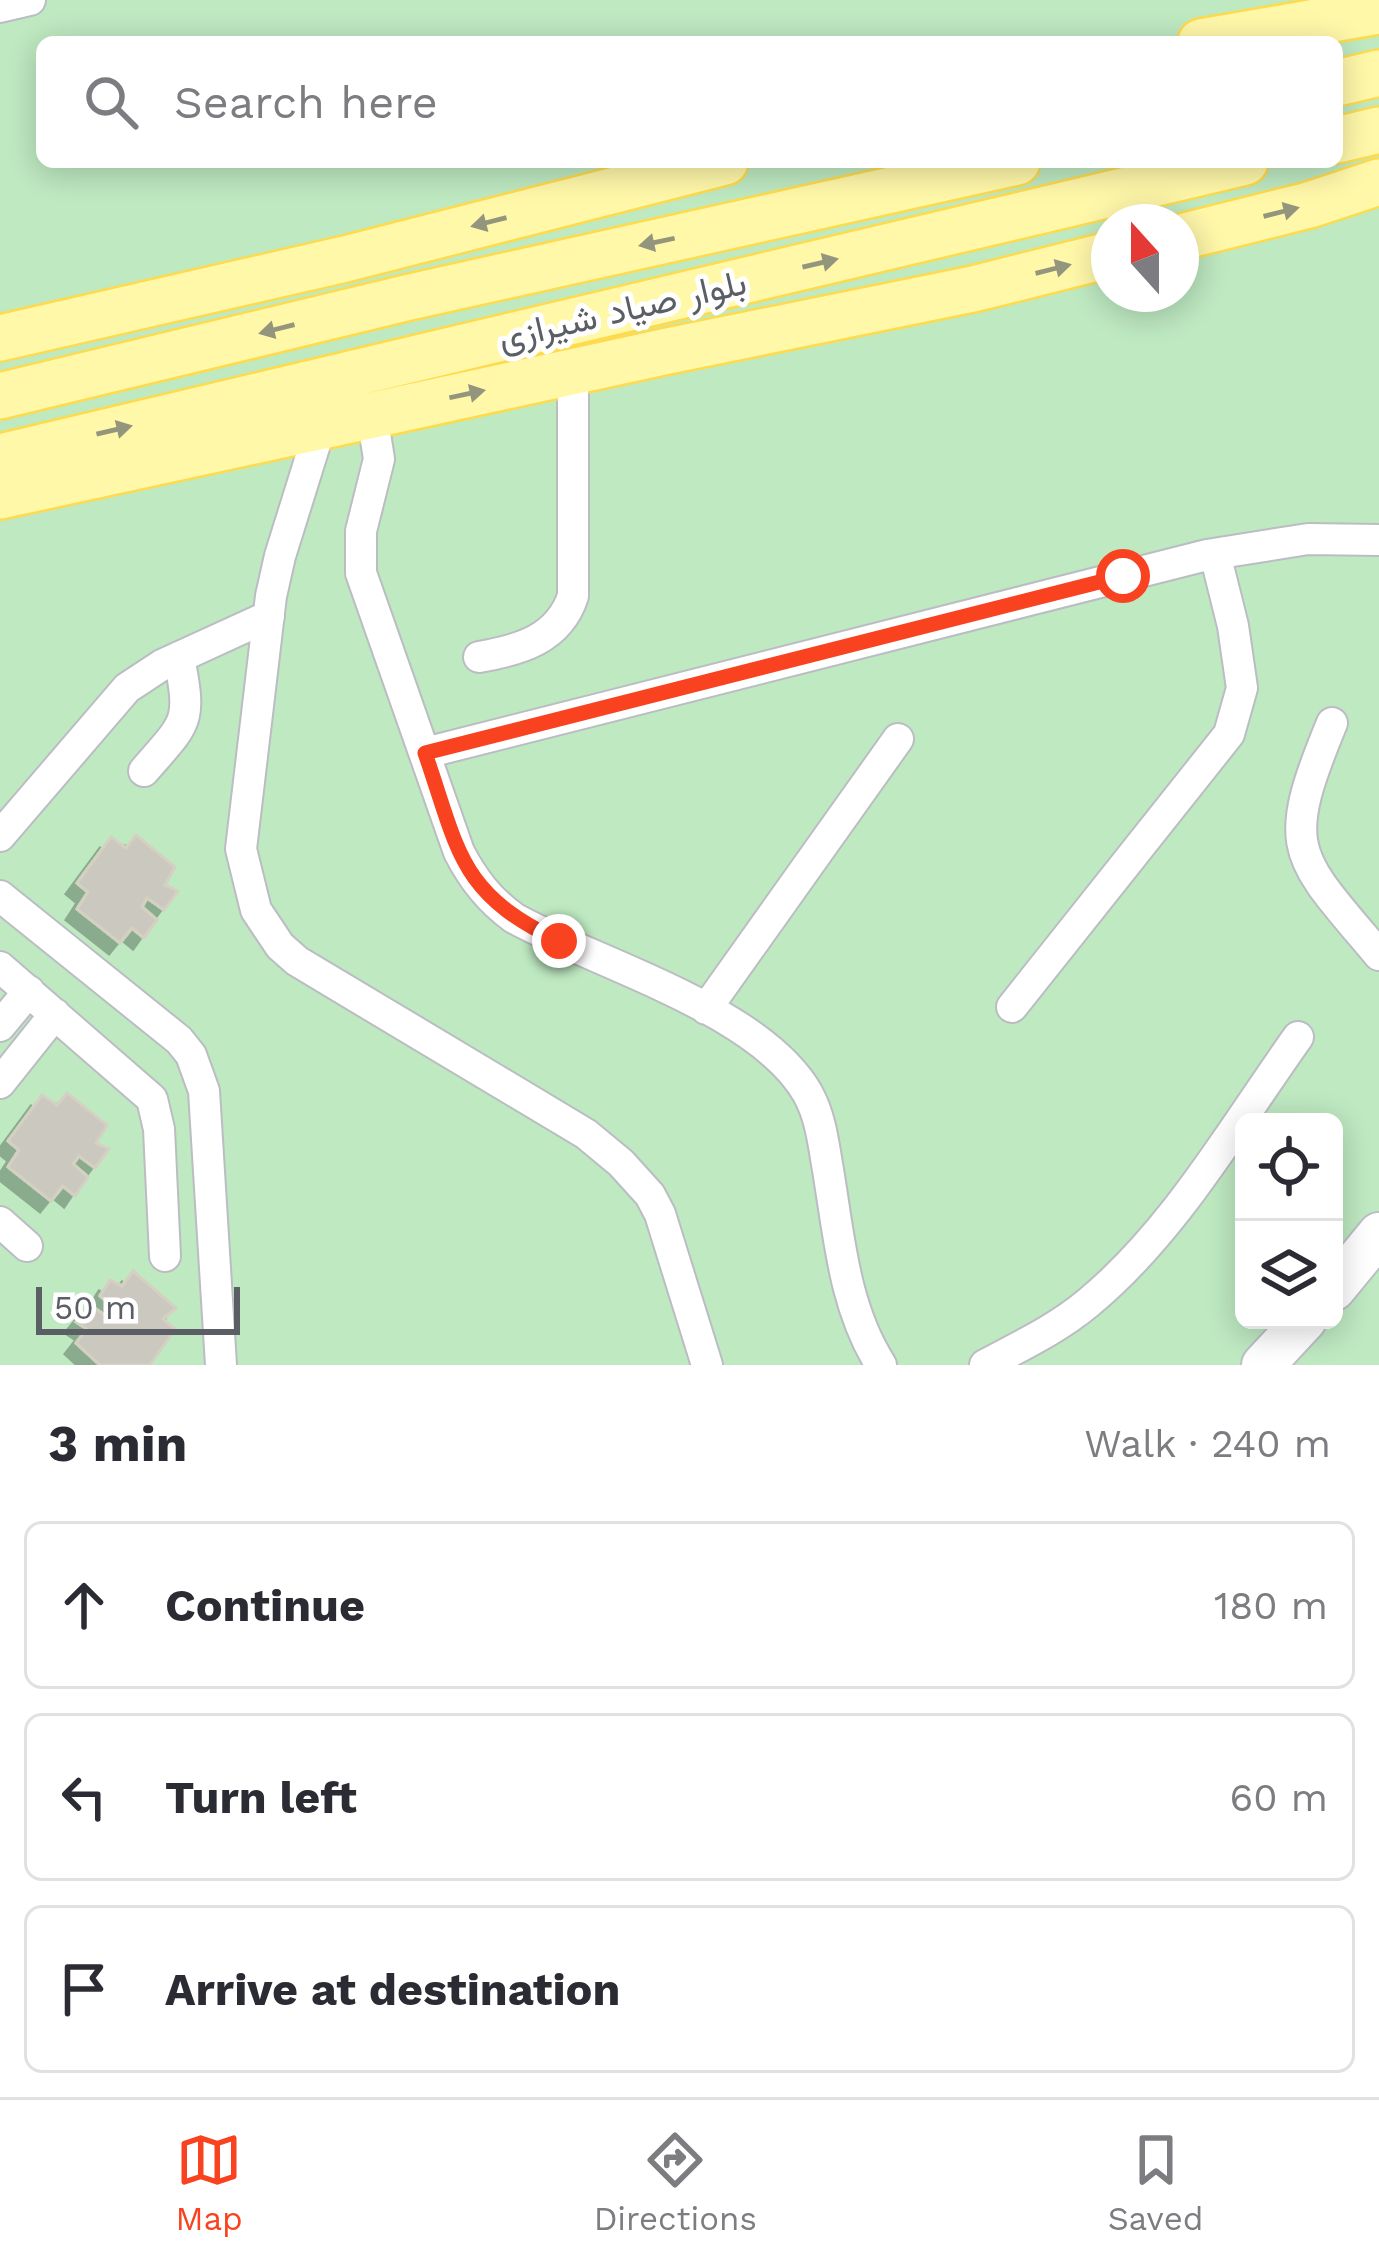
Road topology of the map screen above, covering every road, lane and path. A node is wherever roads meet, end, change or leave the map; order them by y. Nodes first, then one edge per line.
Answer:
1 (30, 0) edge
2 (0, 7) edge
3 (1379, 11) edge
4 (1236, 36) edge
5 (1379, 73) edge
6 (1343, 82) edge
7 (1379, 130) edge
8 (1343, 139) edge
9 (701, 168) edge
10 (991, 168) edge
11 (1000, 168) edge
12 (1220, 168) edge
13 (1379, 182) edge
14 (991, 223) junction
15 (1199, 232) edge
16 (398, 246) junction
17 (1091, 260) edge
18 (973, 289) junction
19 (410, 297) junction
20 (0, 338) edge
21 (573, 371) junction
22 (0, 396) edge
23 (372, 415) junction
24 (320, 428) junction
25 (0, 457) edge
26 (0, 496) edge
27 (1379, 540) edge
28 (1215, 554) junction
29 (269, 616) junction
30 (179, 657) junction
31 (479, 657) dead end
32 (1332, 723) dead end
33 (898, 739) dead end
34 (425, 753) junction
35 (144, 771) dead end
36 (0, 836) edge
37 (0, 896) edge
38 (1376, 942) edge
39 (0, 967) edge
40 (29, 991) junction
41 (1012, 1007) dead end
42 (706, 1009) junction
43 (55, 1014) junction
44 (1, 1022) edge
45 (1298, 1037) dead end
46 (0, 1083) edge
47 (0, 1222) edge
48 (1379, 1234) edge
49 (27, 1246) dead end
50 (164, 1256) dead end
51 (1343, 1277) edge
52 (1297, 1329) edge
53 (221, 1365) edge
54 (707, 1365) edge
55 (881, 1365) edge
56 (985, 1365) edge
57 (1263, 1365) edge

1 - 2 street
3 - 4 main road
5 - 6 main road
7 - 8 main road
9 -> 16 main road
10 -> 19 main road, بلوار صیاد شیرازی
11 - 14 main road
12 - 14 main road, بلوار صیاد شیرازی
15 -> 13 main road
14 - 18 main road
25 -> 14 main road, بلوار صیاد شیرازی
16 - 19 main road
16 - 20 main road
18 -> 17 main road
18 - 21 main road
19 -> 22 main road, بلوار صیاد شیرازی
23 -> 21 main road
21 - 31 street
23 - 24 main road
23 - 34 street
24 - 26 main road
24 - 29 street
27 - 28 street
28 - 34 street
28 - 41 street
29 - 30 street
29 - 54 street
30 - 35 street
30 - 36 street
32 - 38 street
33 - 42 street
34 - 42 street
37 - 53 street
39 - 40 street
40 - 43 street
40 - 44 street
42 - 55 street
43 - 46 street
43 - 50 street
45 - 56 street
47 - 49 street
48 - 51 main road
52 - 57 main road

